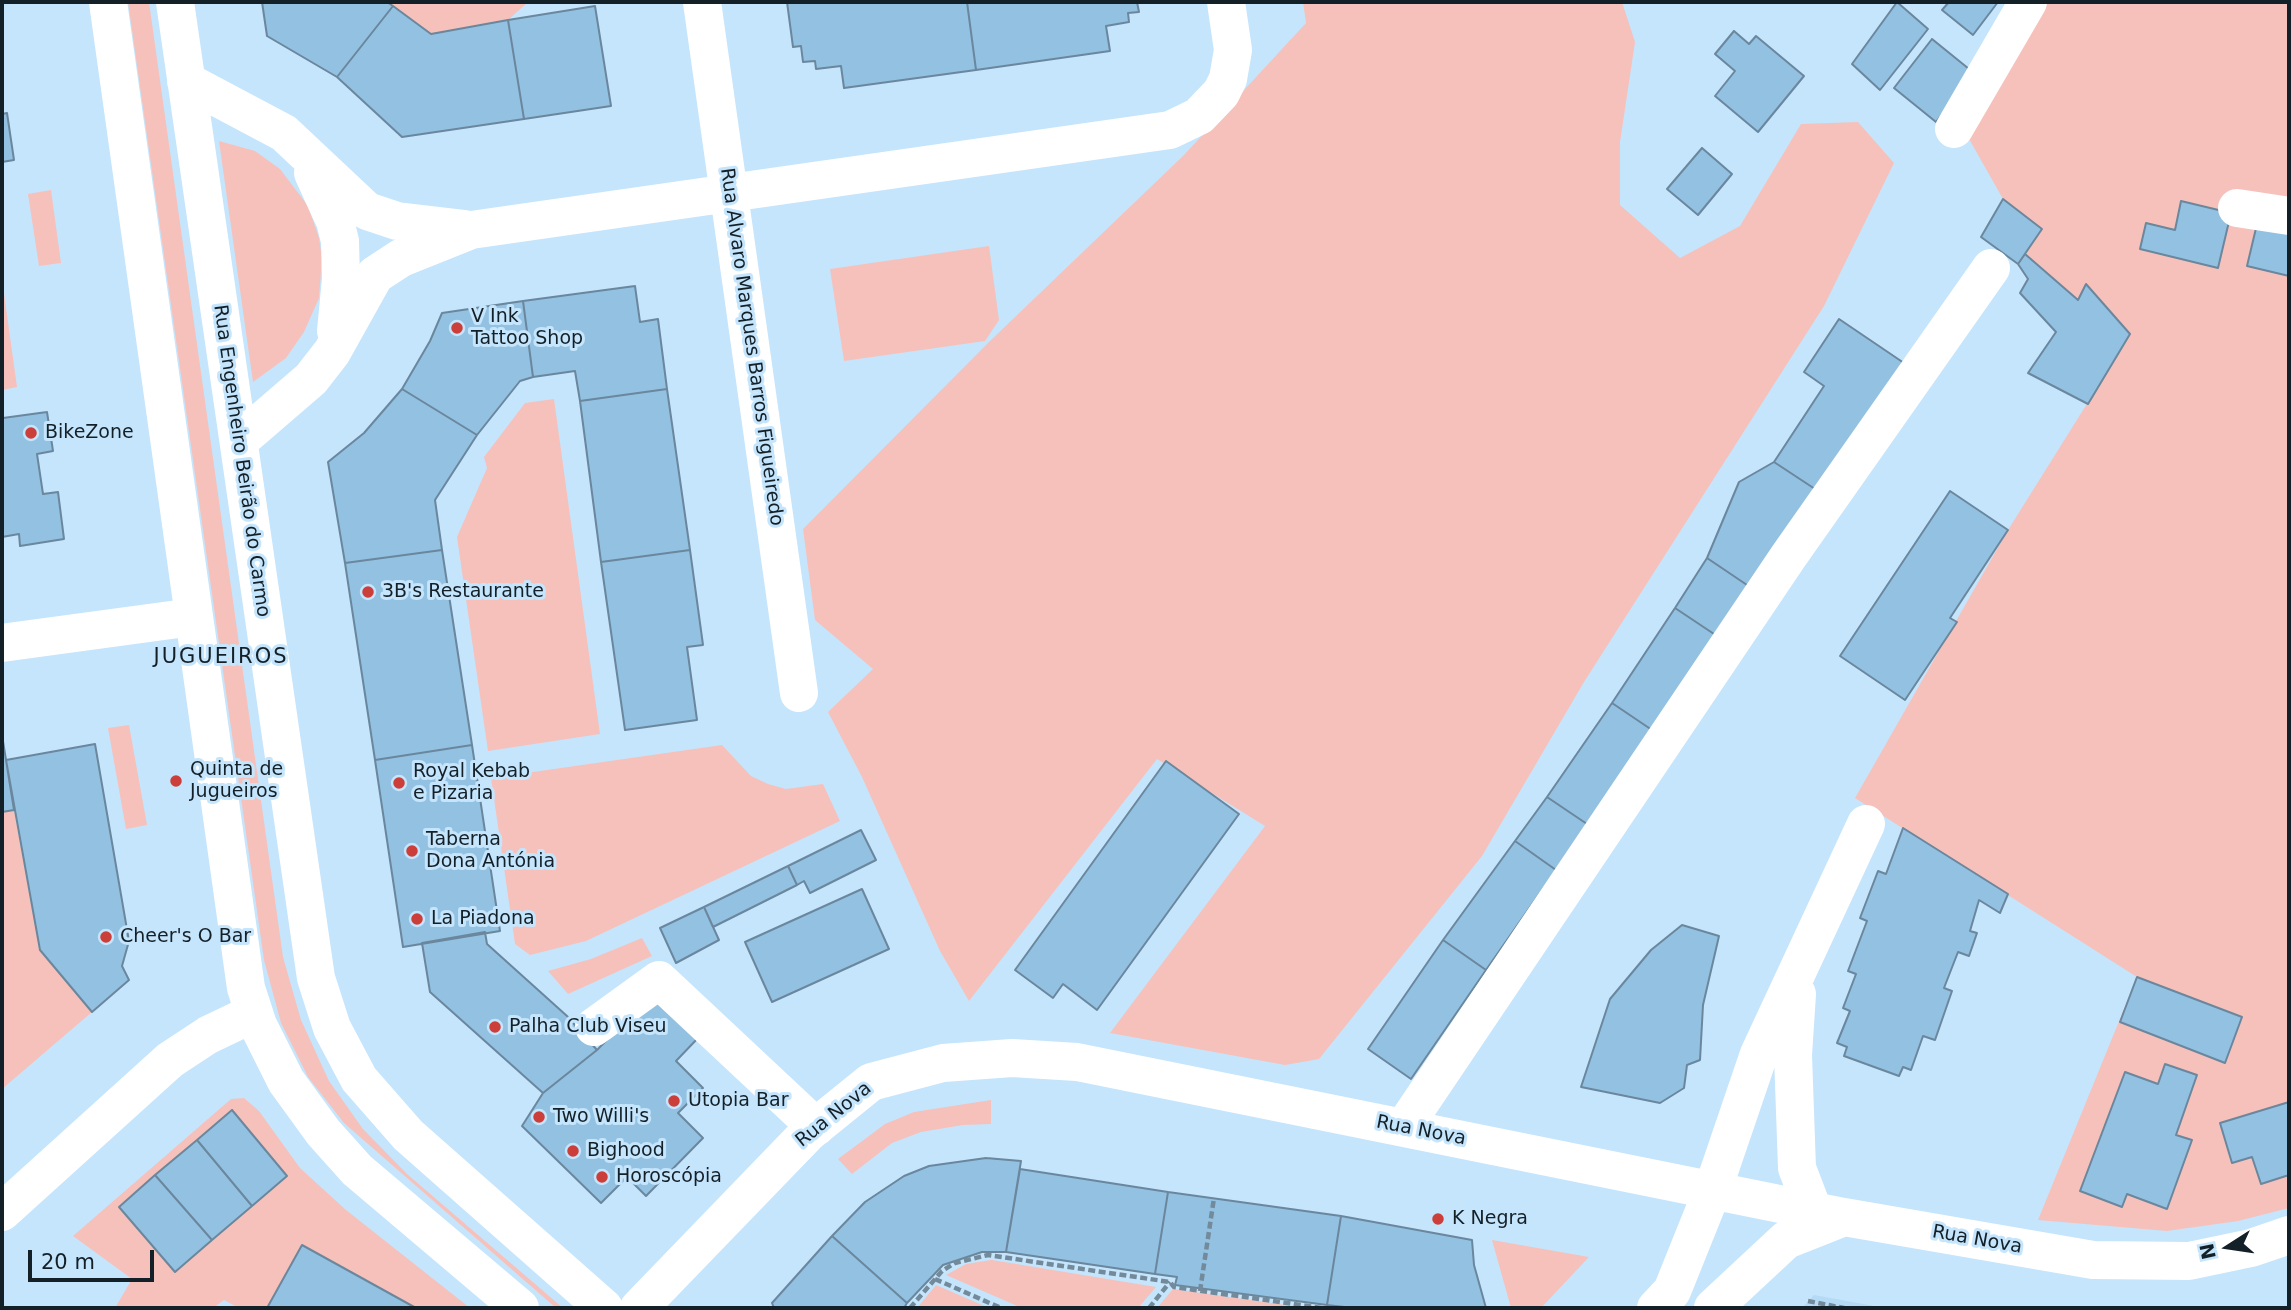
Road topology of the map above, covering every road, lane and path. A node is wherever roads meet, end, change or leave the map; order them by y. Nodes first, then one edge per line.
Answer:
1 (108, 2) edge
2 (175, 2) edge
3 (702, 2) edge
4 (1226, 2) edge
5 (2028, 2) edge
6 (186, 82) junction
7 (1954, 129) dead end
8 (284, 133) junction
9 (729, 192) junction
10 (2237, 208) dead end
11 (2289, 216) edge
12 (471, 230) junction
13 (1992, 268) dead end
14 (311, 379) junction
15 (239, 441) junction
16 (193, 617) junction
17 (2, 643) edge
18 (799, 693) dead end
19 (1866, 824) dead end
20 (1801, 968) junction
21 (254, 1013) junction
22 (594, 1027) dead end
23 (816, 1127) junction
24 (1404, 1127) junction
25 (1713, 1189) junction
26 (1214, 1198) dead end
27 (2, 1212) edge
28 (1829, 1213) junction
29 (2289, 1236) edge
30 (935, 1279) junction
31 (1170, 1282) junction
32 (1200, 1291) junction
33 (1808, 1301) dead end
34 (520, 1308) edge
35 (604, 1308) edge
36 (639, 1308) edge
37 (910, 1308) edge
38 (1001, 1308) edge
39 (1149, 1308) edge
40 (1322, 1308) edge
41 (1656, 1308) edge
42 (1713, 1308) edge
43 (1844, 1308) edge

1 - 16 street
2 - 6 street, Rua Engenheiro Beirão do Carmo
3 - 9 street, Rua Alvaro Marques Barros Figueiredo
4 - 9 street
5 - 7 street
6 - 8 street
6 - 15 street, Rua Engenheiro Beirão do Carmo
8 - 12 street
8 - 14 street
9 - 12 street
9 - 18 street, Rua Alvaro Marques Barros Figueiredo
10 - 11 street
12 - 14 street
13 - 24 street
14 - 15 street
15 - 35 street, Rua Engenheiro Beirão do Carmo
16 - 17 street
16 - 21 street
19 - 20 street
20 - 25 street
20 - 28 street
21 - 27 street
21 - 34 street
22 - 23 street
23 - 24 street, Rua Nova
23 - 36 street, Rua Nova
24 - 25 street, Rua Nova
25 - 28 street, Rua Nova
25 - 41 street
26 - 32 path
28 - 29 street, Rua Nova
28 - 42 street
30 - 31 path
30 - 37 path
30 - 38 path
31 - 32 path
31 - 39 path
32 - 40 path
33 - 43 path

